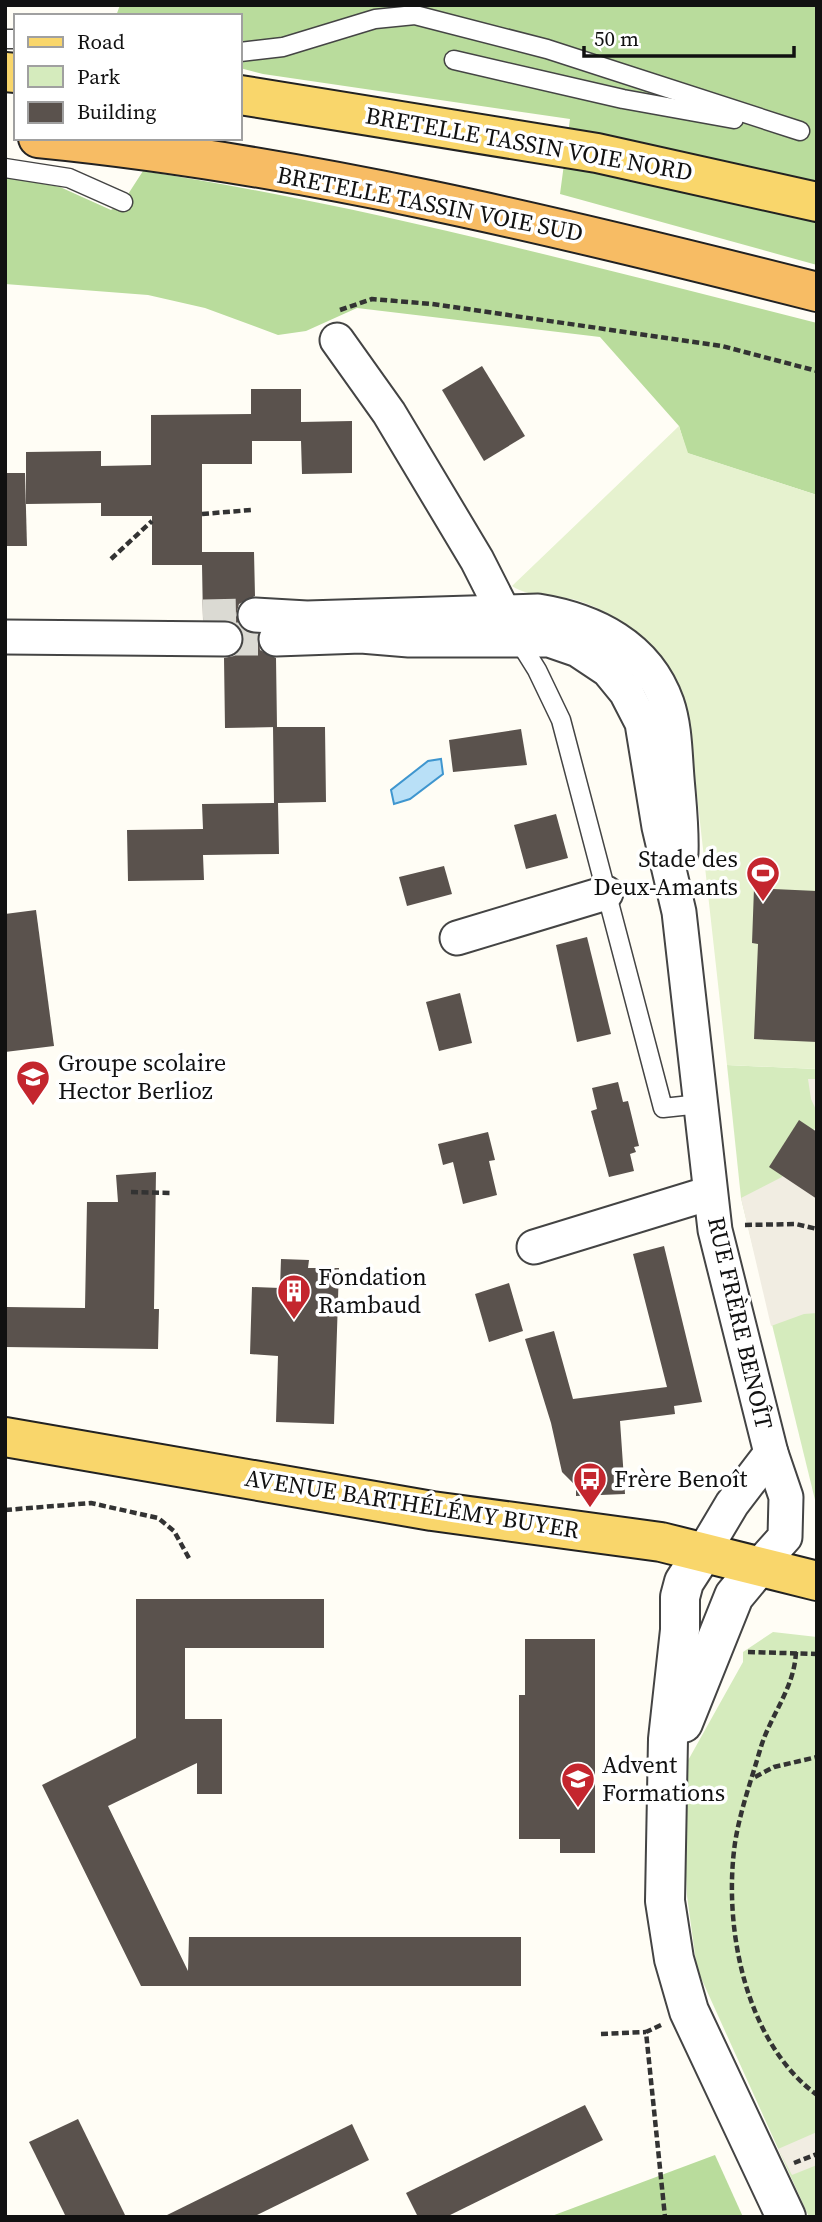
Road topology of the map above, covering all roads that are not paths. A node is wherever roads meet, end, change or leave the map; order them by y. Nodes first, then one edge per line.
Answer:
1 (242, 52) edge
2 (454, 60) dead end
3 (242, 95) edge
4 (808, 133) edge
5 (54, 140) edge
6 (5, 168) edge
7 (123, 202) dead end
8 (817, 202) edge
9 (817, 292) edge
10 (337, 340) road end
11 (5, 624) edge
12 (510, 625) junction
13 (265, 627) tunnel mouth
14 (5, 637) edge
15 (606, 892) junction
16 (457, 938) dead end
17 (700, 1104) junction
18 (710, 1193) junction
19 (534, 1247) dead end
20 (5, 1437) edge
21 (771, 1453) junction
22 (704, 1552) junction
23 (759, 1566) junction
24 (817, 1581) edge
25 (667, 1765) junction
26 (786, 2217) edge

1 - 4 lane
2 - 4 lane
3 - 8 main road, BRETELLE TASSIN VOIE NORD
5 - 9 highway, BRETELLE TASSIN VOIE SUD
6 - 7 lane
10 - 12 street
11 - 14 street
12 - 13 street, RUE FRÈRE BENOÎT
12 - 15 lane
12 - 17 street, RUE FRÈRE BENOÎT
15 - 16 street
15 - 17 lane
17 - 18 street, RUE FRÈRE BENOÎT
18 - 19 street, RUE FRÈRE BENOÎT
18 - 21 street, RUE FRÈRE BENOÎT
20 - 22 main road, AVENUE BARTHÉLÉMY BUYER
21 - 22 street
21 - 23 street, RUE FRÈRE BENOÎT
22 - 23 main road, AVENUE BARTHÉLÉMY BUYER
22 - 25 street
23 - 24 main road, AVENUE BARTHÉLÉMY BUYER
23 - 25 street
25 - 26 street

